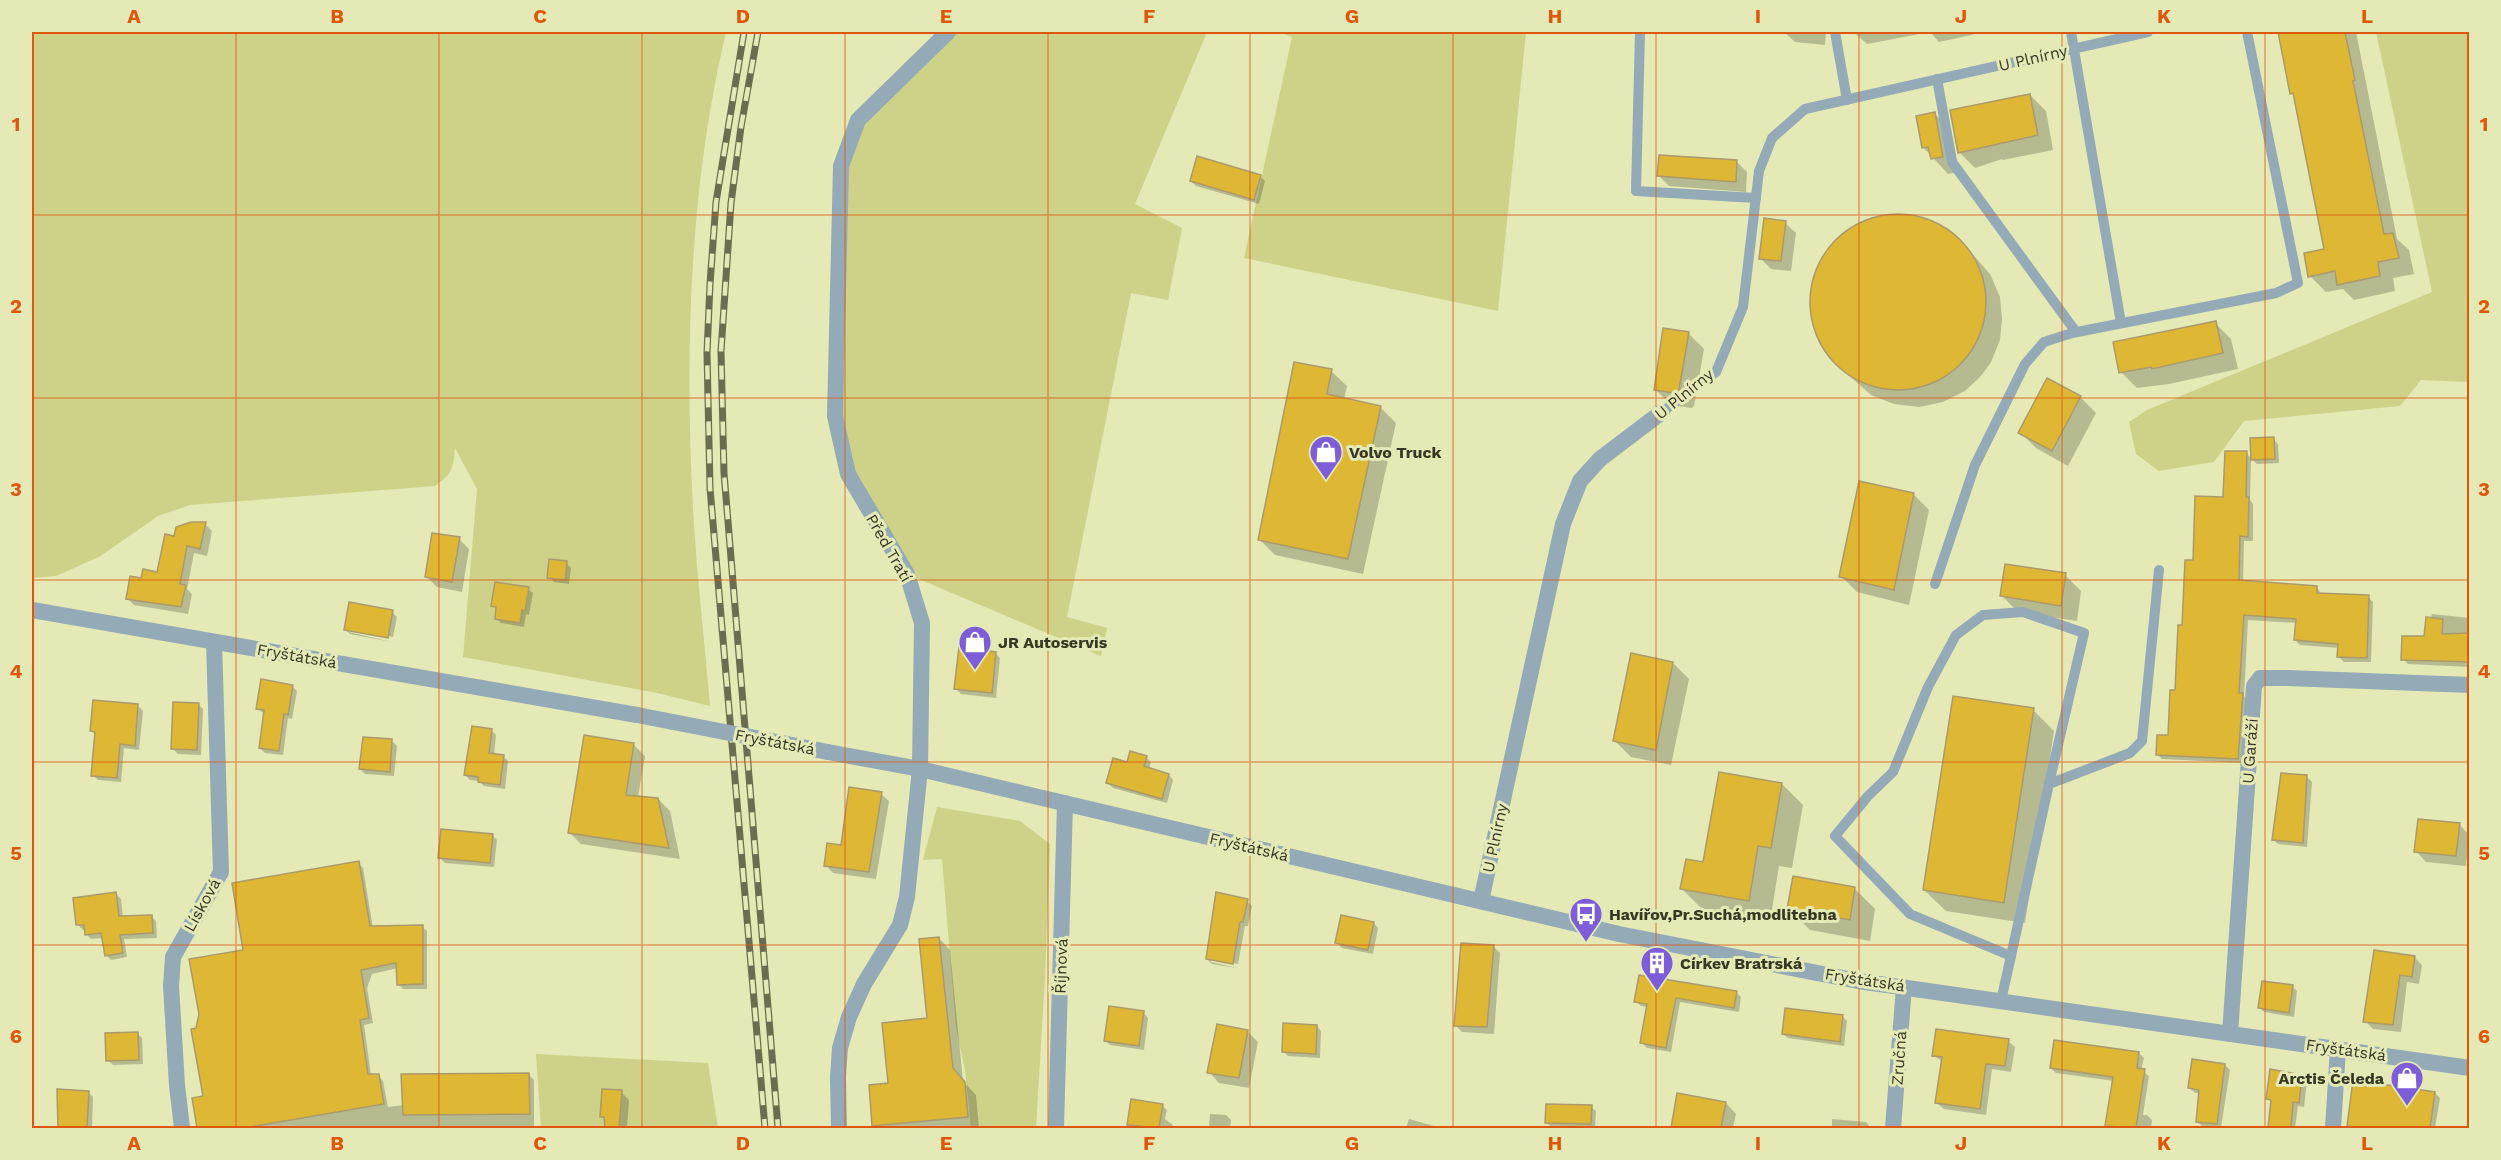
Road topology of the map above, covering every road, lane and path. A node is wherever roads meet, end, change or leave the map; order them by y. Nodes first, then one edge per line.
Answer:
1 (948, 32) edge
2 (1640, 32) edge
3 (1835, 32) edge
4 (2071, 32) edge
5 (2148, 32) edge
6 (2247, 32) edge
7 (2075, 48) junction
8 (1937, 79) junction
9 (1847, 100) junction
10 (1756, 198) junction
11 (2121, 323) junction
12 (2076, 332) junction
13 (1662, 412) joint
14 (2159, 570) dead end
15 (1935, 585) dead end
16 (32, 610) edge
17 (214, 642) junction
18 (2469, 685) edge
19 (920, 769) junction
20 (2049, 784) junction
21 (1065, 803) junction
22 (1481, 901) junction
23 (2011, 956) junction
24 (1904, 987) junction
25 (2001, 1001) junction
26 (2230, 1034) junction
27 (2338, 1050) junction
28 (2469, 1068) edge
29 (182, 1128) edge
30 (839, 1128) edge
31 (1056, 1128) edge
32 (1893, 1128) edge
33 (2333, 1128) edge

1 - 19 street, Před Tratí
2 - 10 lane
3 - 9 lane
4 - 7 lane
5 - 7 lane, U Plnírny
6 - 11 lane
7 - 8 lane, U Plnírny
7 - 11 lane
8 - 9 lane, U Plnírny
8 - 12 lane
9 - 10 lane, U Plnírny
10 - 13 lane, U Plnírny
11 - 12 lane
12 - 15 lane
13 - 22 street, U Plnírny
14 - 20 lane
16 - 17 street, Fryštátská
17 - 19 street, Fryštátská, bridge
17 - 29 street, Lísková
18 - 26 street, U Garáží
19 - 21 street, Fryštátská
19 - 30 street, Před Tratí
20 - 23 lane
20 - 23 lane
21 - 22 street, Fryštátská
21 - 31 street, Říjnová
22 - 24 street, Fryštátská
23 - 25 lane
24 - 25 street, Fryštátská
24 - 32 street, Zručná
25 - 26 street, Fryštátská
26 - 27 street, Fryštátská
27 - 28 street, Fryštátská
27 - 33 street

